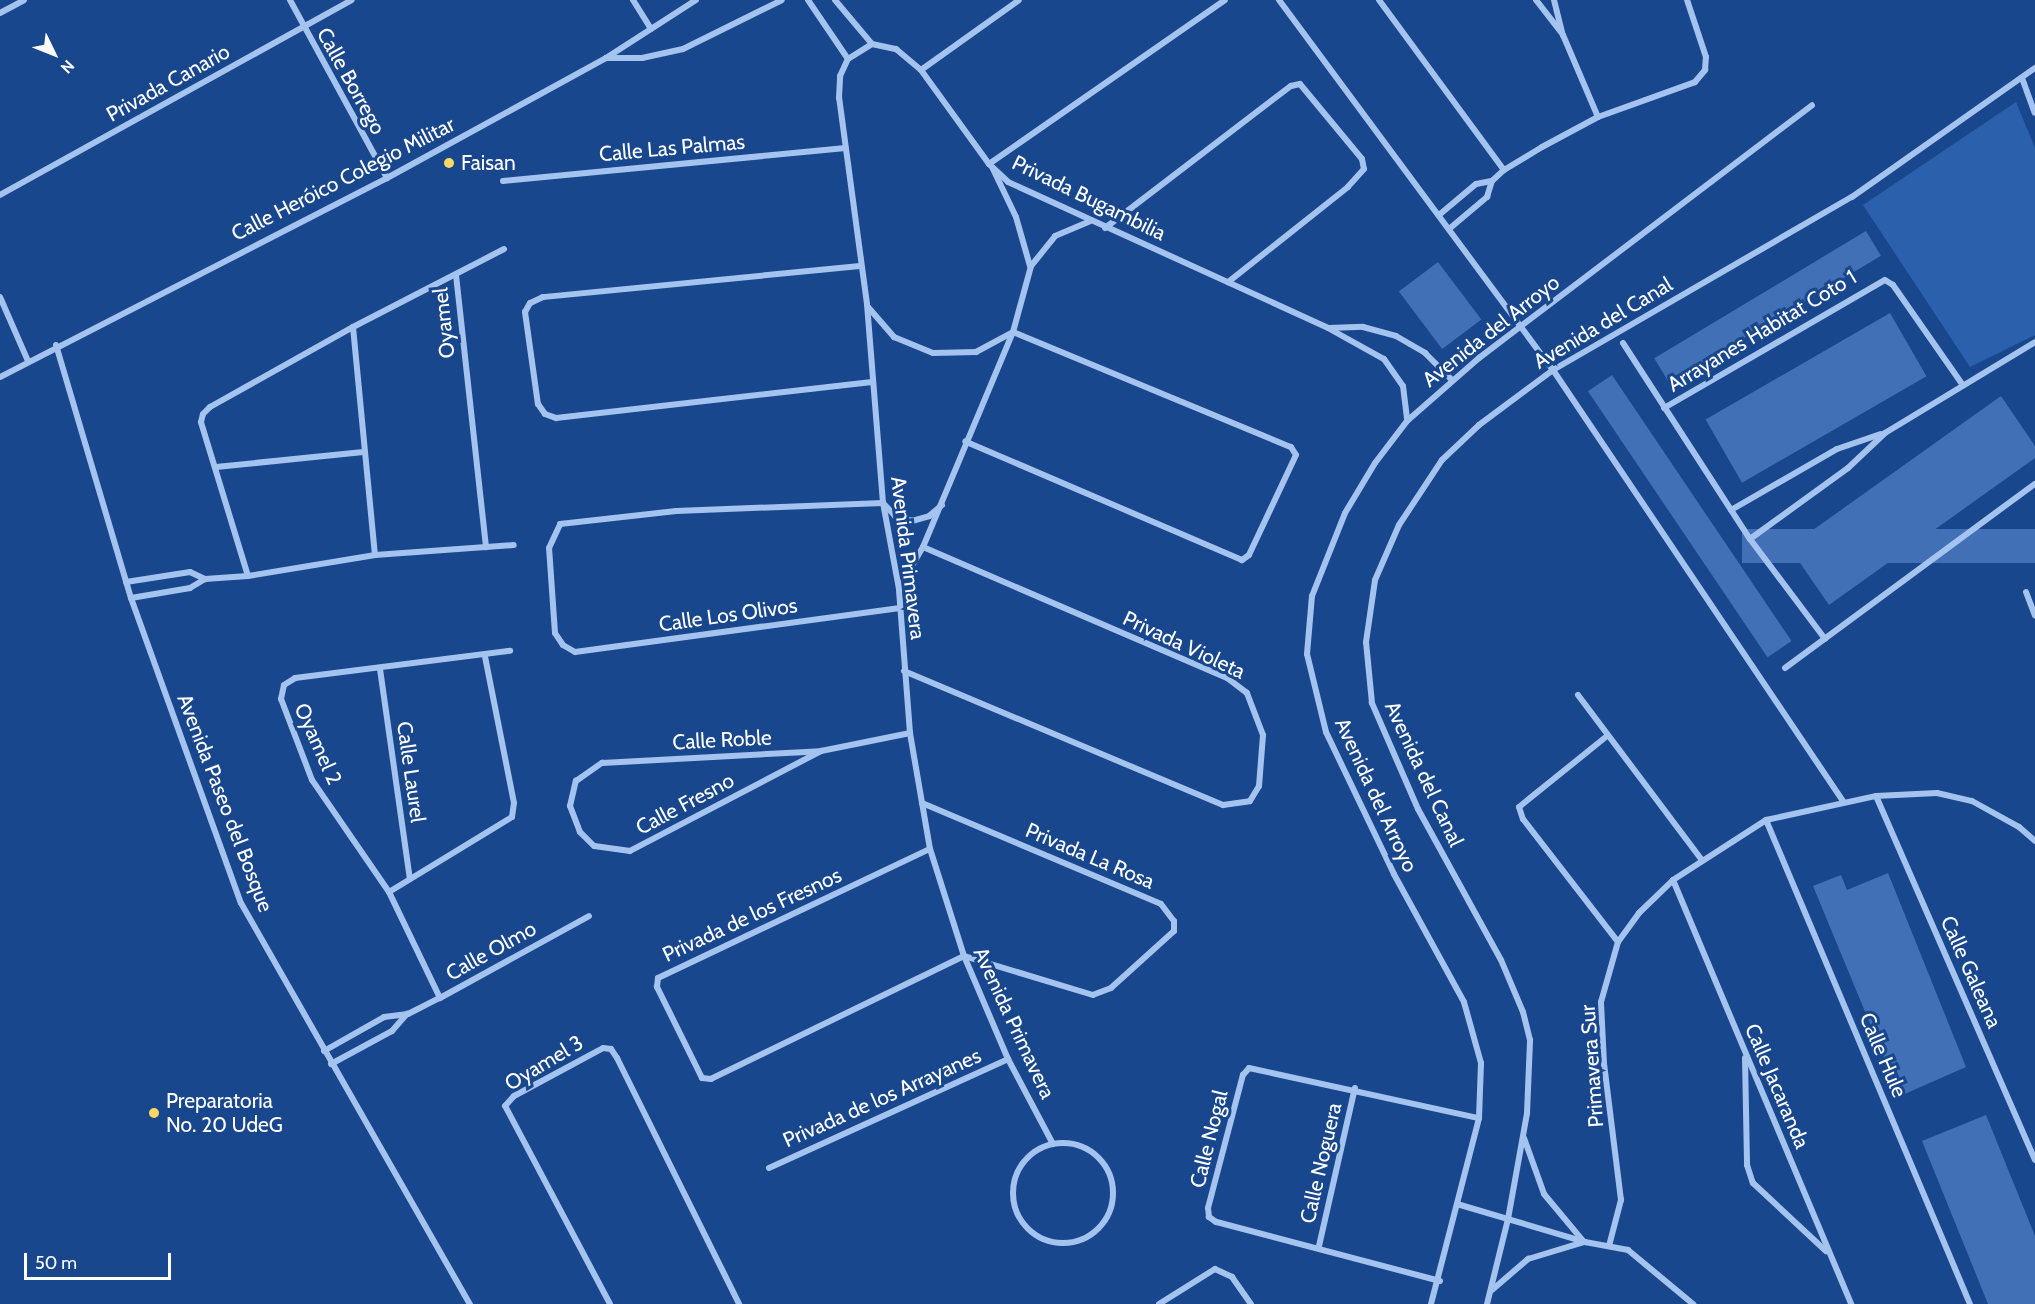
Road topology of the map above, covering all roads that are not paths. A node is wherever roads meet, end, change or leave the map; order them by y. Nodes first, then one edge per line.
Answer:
1 (24, 0) edge
2 (290, 0) edge
3 (352, 0) edge
4 (633, 0) edge
5 (696, 0) edge
6 (782, 0) edge
7 (808, 0) edge
8 (835, 0) edge
9 (1019, 0) edge
10 (1226, 0) edge
11 (1279, 0) edge
12 (1379, 0) edge
13 (1536, 0) edge
14 (1554, 0) edge
15 (1687, 0) edge
16 (0, 13) edge
17 (302, 28) junction
18 (651, 29) junction
19 (1563, 35) junction
20 (872, 44) junction
21 (606, 58) junction
22 (848, 59) junction
23 (2035, 68) edge
24 (921, 70) junction
25 (2022, 78) junction
26 (1812, 105) dead end
27 (2035, 113) edge
28 (1598, 117) junction
29 (845, 148) junction
30 (989, 164) junction
31 (1504, 170) junction
32 (387, 178) junction
33 (503, 180) dead end
34 (1492, 181) junction
35 (0, 195) edge
36 (1439, 215) junction
37 (1090, 221) junction
38 (1105, 228) junction
39 (1449, 229) junction
40 (504, 249) dead end
41 (860, 266) junction
42 (1031, 266) junction
43 (456, 275) junction
44 (1228, 282) junction
45 (0, 297) edge
46 (867, 304) junction
47 (353, 327) junction
48 (1519, 327) junction
49 (1328, 328) junction
50 (1013, 332) junction
51 (2035, 342) edge
52 (1623, 343) dead end
53 (56, 345) junction
54 (28, 361) junction
55 (1553, 370) junction
56 (0, 377) edge
57 (1452, 380) junction
58 (872, 382) junction
59 (1962, 384) junction
60 (1664, 408) junction
61 (1407, 421) junction
62 (1885, 433) junction
63 (965, 441) junction
64 (363, 452) junction
65 (216, 467) junction
66 (2035, 484) edge
67 (883, 503) junction
68 (942, 505) junction
69 (1731, 510) junction
70 (1750, 539) junction
71 (514, 545) dead end
72 (923, 547) junction
73 (486, 548) junction
74 (375, 555) junction
75 (248, 576) junction
76 (205, 579) junction
77 (126, 582) junction
78 (899, 589) junction
79 (2026, 592) dead end
80 (131, 598) junction
81 (900, 608) junction
82 (2035, 615) edge
83 (1825, 639) junction
84 (510, 651) dead end
85 (485, 657) junction
86 (1785, 668) dead end
87 (380, 669) junction
88 (904, 671) junction
89 (1578, 695) dead end
90 (910, 733) junction
91 (1607, 736) junction
92 (821, 750) junction
93 (1876, 796) junction
94 (1843, 801) junction
95 (922, 803) junction
96 (572, 815) joint
97 (1766, 820) junction
98 (2035, 841) edge
99 (930, 849) junction
100 (1701, 859) junction
101 (410, 879) junction
102 (1673, 880) junction
103 (389, 892) junction
104 (589, 916) dead end
105 (1618, 942) junction
106 (964, 956) junction
107 (440, 998) junction
108 (408, 1014) junction
109 (324, 1051) junction
110 (1745, 1054) junction
111 (1008, 1059) junction
112 (331, 1064) junction
113 (1355, 1088) junction
114 (1479, 1118) junction
115 (1524, 1136) junction
116 (1053, 1144) junction
117 (2035, 1160) edge
118 (769, 1168) dead end
119 (1457, 1204) junction
120 (1508, 1219) junction
121 (1585, 1242) junction
122 (1319, 1246) junction
123 (1609, 1246) junction
124 (1829, 1254) junction
125 (1440, 1281) junction
126 (1491, 1292) junction
127 (1690, 1303) edge
128 (470, 1304) edge
129 (610, 1304) edge
130 (739, 1304) edge
131 (1160, 1304) edge
132 (1251, 1304) edge
133 (1431, 1304) edge
134 (1487, 1304) edge
135 (1851, 1304) edge
136 (1970, 1304) edge

1 - 16 street
2 - 17 street, Calle Borrego
3 - 17 street, Privada Canario
4 - 18 street
5 - 18 street, Calle Heróico Colegio Militar
6 - 21 street
7 - 22 street
8 - 20 street
9 - 24 street
10 - 30 street
11 - 36 street
12 - 31 street
13 - 19 street
14 - 19 street
15 - 28 street
17 - 32 street, Calle Borrego
17 - 35 street, Privada Canario
18 - 21 street, Calle Heróico Colegio Militar
19 - 28 street
20 - 22 street
20 - 24 street, Privada Bugambilia
21 - 32 street, Calle Heróico Colegio Militar
22 - 29 street, Avenida Primavera
23 - 25 street, Avenida del Canal
24 - 30 street, Privada Bugambilia
25 - 27 street
25 - 55 street, Avenida del Canal
26 - 48 street, Avenida del Arroyo
28 - 31 street
29 - 33 street, Calle Las Palmas
29 - 41 street, Avenida Primavera
30 - 37 street, Privada Bugambilia
30 - 42 street
31 - 34 street
32 - 53 street, Calle Heróico Colegio Militar
34 - 36 street
34 - 39 street
36 - 39 street
37 - 38 street, Privada Bugambilia
37 - 42 street
38 - 44 street, Privada Bugambilia
38 - 44 street
39 - 48 street
40 - 43 street
41 - 46 street, Avenida Primavera
41 - 58 street
42 - 50 street
43 - 47 street, Oyamel
43 - 73 street, Oyamel
44 - 49 street, Privada Bugambilia
45 - 54 street
46 - 50 street
46 - 58 street, Avenida Primavera
47 - 64 street
47 - 65 street, Oyamel
48 - 55 street
48 - 57 street, Avenida del Arroyo
49 - 57 street, Privada Bugambilia
49 - 61 street, Privada Bugambilia
50 - 63 street
50 - 63 street
51 - 59 street
52 - 60 street
53 - 54 street, Calle Heróico Colegio Militar
53 - 77 street, Avenida Paseo del Bosque
54 - 56 street, Calle Heróico Colegio Militar
55 - 94 street
55 - 115 street, Avenida del Canal
57 - 61 street, Avenida del Arroyo
58 - 67 street, Avenida Primavera
59 - 60 street, Arrayanes Habitat Coto 1
59 - 62 street
60 - 69 street, Arrayanes Habitat Coto 1
61 - 114 street, Avenida del Arroyo
62 - 69 street
62 - 70 street
63 - 68 street
64 - 65 street
64 - 74 street
65 - 75 street, Oyamel
66 - 83 street
67 - 68 street
67 - 78 street, Avenida Primavera
67 - 81 street, Calle Los Olivos
68 - 72 street
69 - 70 street, Arrayanes Habitat Coto 1
70 - 83 street, Arrayanes Habitat Coto 1
71 - 73 street
72 - 78 street
72 - 88 street, Privada Violeta
73 - 74 street
74 - 75 street
75 - 76 street
76 - 77 street
76 - 80 street
77 - 80 street, Avenida Paseo del Bosque
78 - 81 street, Avenida Primavera
79 - 82 street
80 - 109 street, Avenida Paseo del Bosque
81 - 88 street, Avenida Primavera
83 - 86 street
84 - 85 street, Oyamel 2
85 - 87 street, Oyamel 2
85 - 101 street
87 - 101 street, Calle Laurel
87 - 103 street, Oyamel 2
88 - 90 street, Avenida Primavera
89 - 91 street
90 - 92 street, Calle Roble
90 - 95 street, Avenida Primavera
91 - 100 street
91 - 105 street
92 - 96 street, Calle Roble
92 - 96 street, Calle Fresno
93 - 94 street, Primavera Sur
93 - 98 street, Primavera Sur
93 - 117 street, Calle Galeana
94 - 97 street, Primavera Sur
95 - 99 street, Avenida Primavera
95 - 106 street, Privada La Rosa
97 - 100 street, Primavera Sur
97 - 136 street, Calle Hule
99 - 106 street, Avenida Primavera
99 - 106 street, Privada de los Fresnos
100 - 102 street, Primavera Sur
101 - 103 street
102 - 105 street, Primavera Sur
102 - 110 street, Calle Jacaranda
103 - 107 street, Oyamel 2
104 - 107 street, Calle Olmo
105 - 123 street, Primavera Sur
106 - 111 street, Avenida Primavera
107 - 108 street, Calle Olmo
108 - 109 street, Calle Olmo
108 - 112 street, Calle Olmo
109 - 112 street, Avenida Paseo del Bosque
110 - 124 street, Calle Jacaranda
110 - 124 street
111 - 116 street, Avenida Primavera
111 - 118 street, Privada de los Arrayanes
112 - 128 street, Avenida Paseo del Bosque
113 - 114 street, Calle Nogal
113 - 122 street, Calle Noguera
113 - 122 street, Calle Nogal
114 - 119 street, Avenida del Arroyo
115 - 120 street, Avenida del Canal
115 - 121 street
116 - 116 street
119 - 120 street
119 - 125 street, Avenida del Arroyo
120 - 121 street
120 - 126 street, Avenida del Canal
121 - 123 street
121 - 126 street
122 - 125 street, Calle Nogal
123 - 127 street
124 - 135 street, Calle Jacaranda
125 - 133 street, Avenida del Arroyo
126 - 134 street, Avenida del Canal
129 - 130 street, Oyamel 3
131 - 132 street

